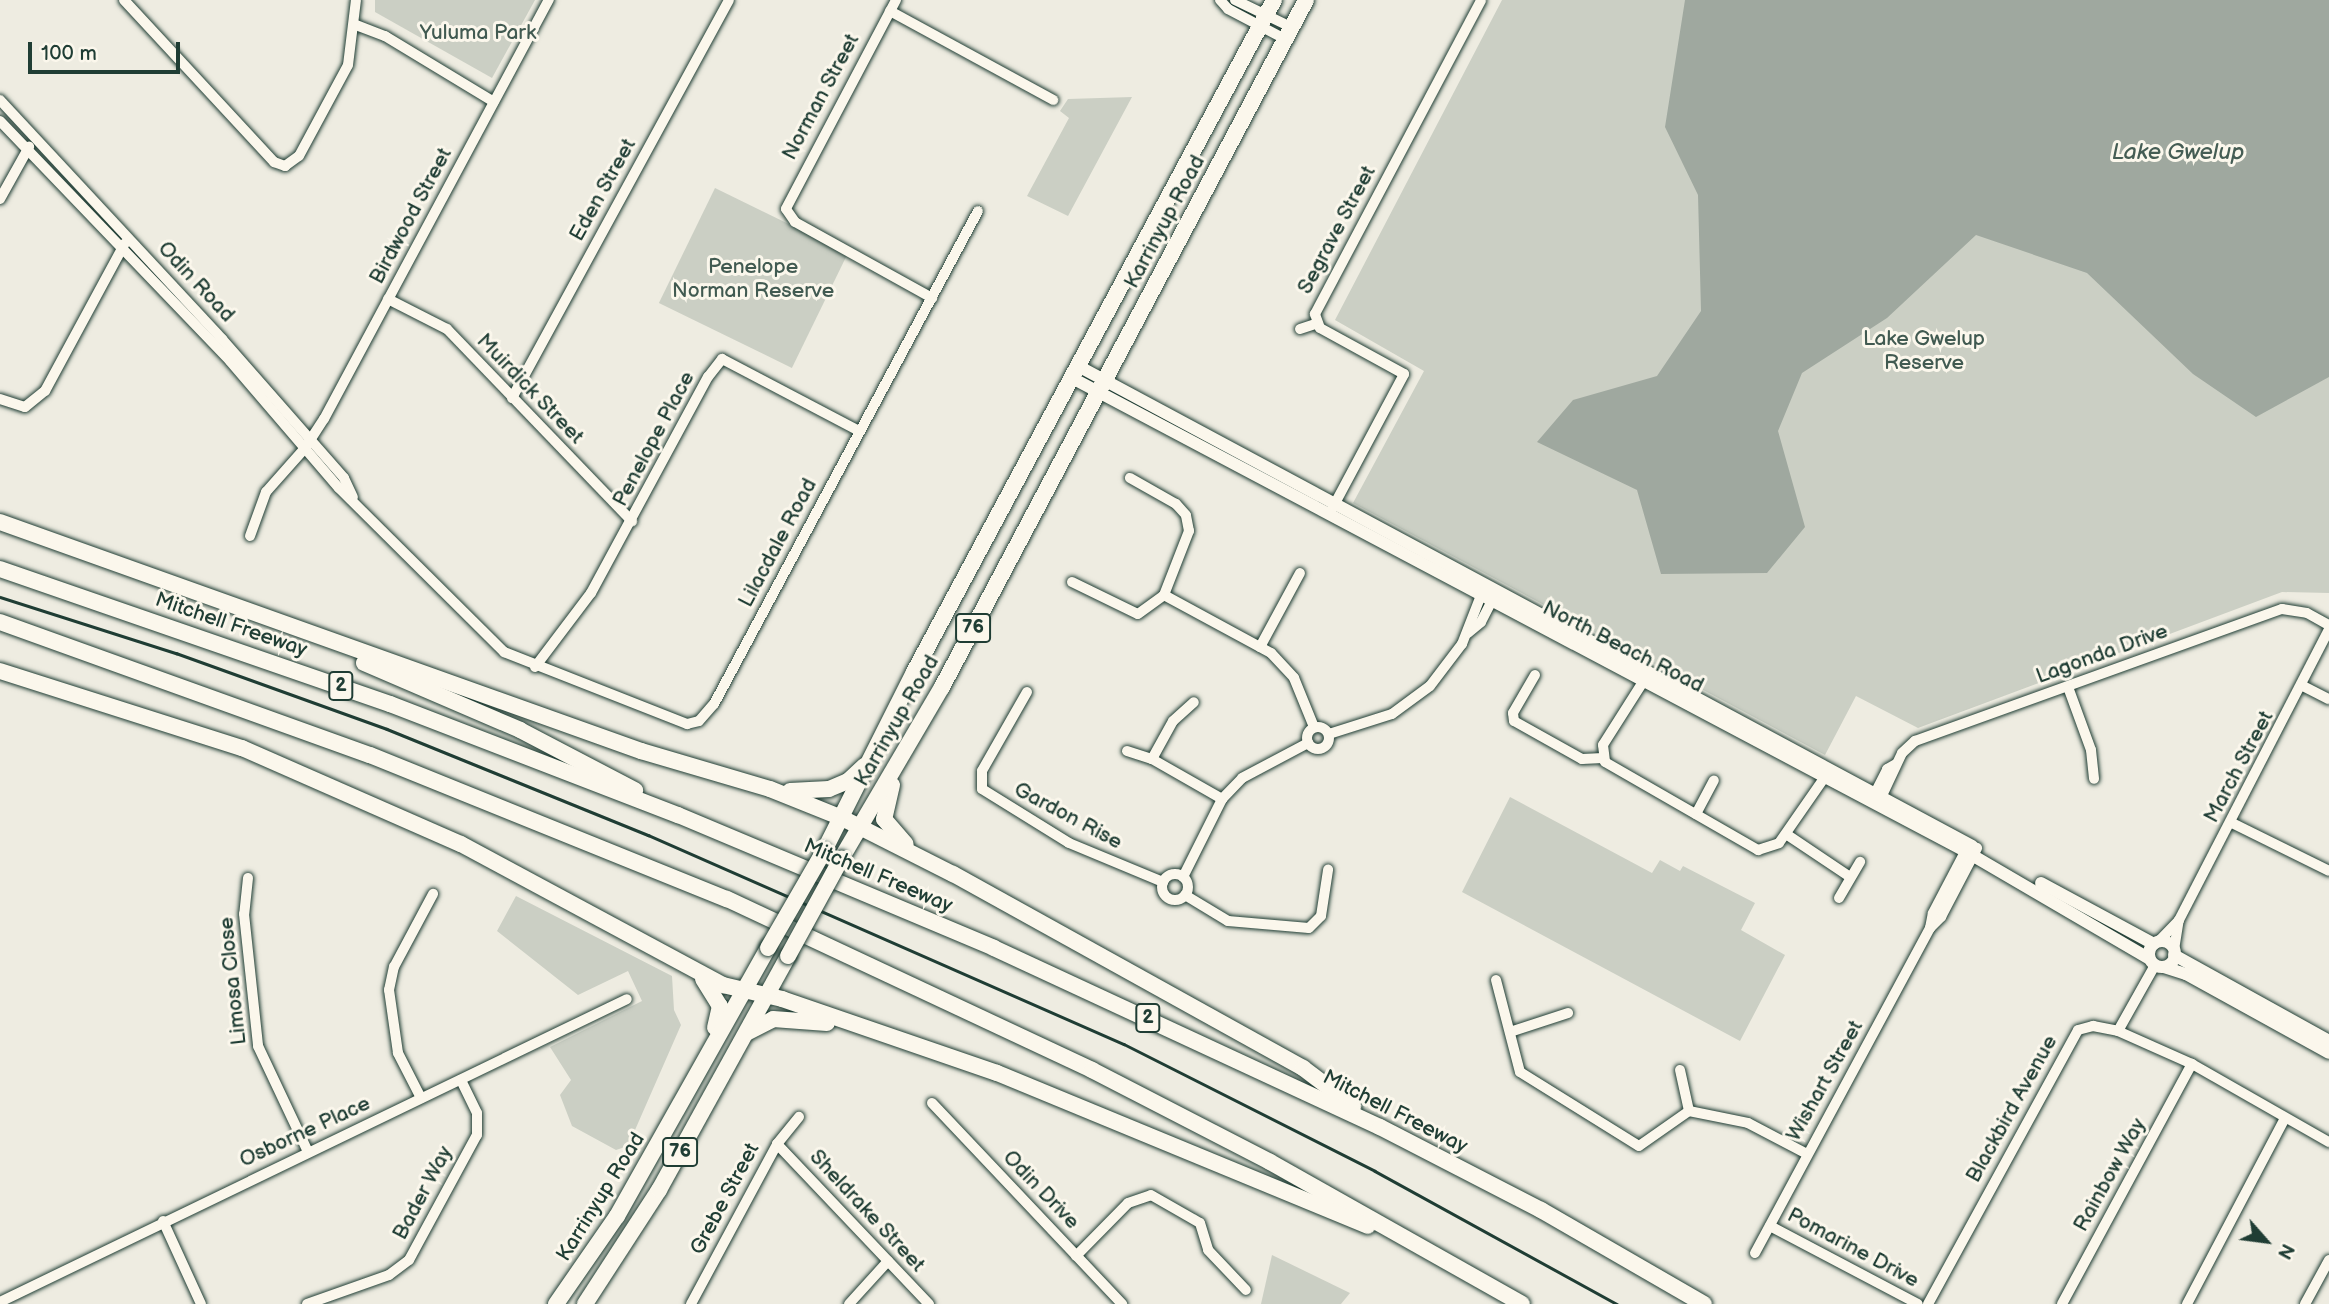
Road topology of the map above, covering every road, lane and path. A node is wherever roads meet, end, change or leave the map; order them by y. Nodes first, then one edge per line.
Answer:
1 (124, 0) edge
2 (356, 0) edge
3 (549, 0) edge
4 (729, 0) edge
5 (896, 0) edge
6 (1220, 0) edge
7 (1235, 0) edge
8 (1274, 0) edge
9 (1306, 0) edge
10 (1481, 0) edge
11 (890, 10) junction
12 (1263, 21) junction
13 (356, 25) junction
14 (1288, 33) junction
15 (0, 100) edge
16 (1053, 100) dead end
17 (494, 102) junction
18 (0, 121) edge
19 (40, 142) junction
20 (30, 153) junction
21 (3, 194) edge
22 (978, 211) dead end
23 (129, 239) junction
24 (121, 248) junction
25 (134, 253) junction
26 (108, 276) junction
27 (932, 298) junction
28 (388, 299) junction
29 (1315, 324) junction
30 (1300, 329) dead end
31 (1075, 372) junction
32 (1102, 387) junction
33 (512, 398) junction
34 (0, 399) edge
35 (859, 431) junction
36 (308, 444) junction
37 (1130, 478) dead end
38 (1333, 508) junction
39 (632, 521) junction
40 (0, 522) edge
41 (250, 536) dead end
42 (0, 569) edge
43 (1300, 573) dead end
44 (1072, 582) dead end
45 (1489, 592) junction
46 (1164, 595) junction
47 (223, 602) junction
48 (0, 622) edge
49 (2329, 625) edge
50 (2329, 630) edge
51 (1260, 647) junction
52 (520, 661) joint
53 (535, 667) junction
54 (0, 671) edge
55 (914, 672) junction
56 (1644, 674) junction
57 (1535, 675) dead end
58 (2303, 686) junction
59 (942, 687) junction
60 (2068, 687) junction
61 (1027, 692) dead end
62 (2329, 699) edge
63 (1194, 702) dead end
64 (1314, 727) junction
65 (1329, 734) junction
66 (912, 738) junction
67 (1308, 743) junction
68 (1128, 751) dead end
69 (1603, 758) junction
70 (1152, 759) junction
71 (872, 761) junction
72 (1828, 773) junction
73 (2094, 779) dead end
74 (1714, 780) dead end
75 (770, 789) junction
76 (1222, 799) junction
77 (1876, 799) junction
78 (678, 814) junction
79 (1696, 814) junction
80 (842, 818) junction
81 (2232, 823) junction
82 (859, 827) junction
83 (1786, 834) junction
84 (1971, 850) junction
85 (1860, 862) dead end
86 (1328, 870) dead end
87 (2329, 871) edge
88 (953, 874) junction
89 (1183, 877) junction
90 (1850, 877) junction
91 (248, 878) dead end
92 (1163, 882) junction
93 (433, 894) dead end
94 (1185, 895) junction
95 (1839, 898) dead end
96 (2179, 920) junction
97 (2156, 943) junction
98 (2174, 952) junction
99 (2156, 964) junction
100 (694, 970) junction
101 (1496, 980) dead end
102 (742, 991) junction
103 (766, 995) junction
104 (627, 999) dead end
105 (1568, 1013) dead end
106 (861, 1029) junction
107 (1513, 1031) junction
108 (2118, 1031) junction
109 (747, 1032) junction
110 (2329, 1041) edge
111 (2329, 1053) edge
112 (2192, 1064) junction
113 (1680, 1070) dead end
114 (698, 1073) junction
115 (461, 1080) junction
116 (421, 1098) junction
117 (932, 1103) dead end
118 (1689, 1111) junction
119 (799, 1117) dead end
120 (2285, 1118) junction
121 (1380, 1127) junction
122 (2329, 1142) edge
123 (777, 1144) junction
124 (308, 1152) junction
125 (1807, 1154) junction
126 (163, 1221) junction
127 (1770, 1226) junction
128 (1432, 1251) junction
129 (1755, 1253) dead end
130 (1076, 1256) junction
131 (2329, 1260) edge
132 (888, 1261) junction
133 (605, 1279) junction
134 (1246, 1290) dead end
135 (0, 1302) edge
136 (201, 1304) edge
137 (307, 1304) edge
138 (557, 1304) edge
139 (585, 1304) edge
140 (691, 1304) edge
141 (849, 1304) edge
142 (929, 1304) edge
143 (1122, 1304) edge
144 (1522, 1304) edge
145 (1704, 1304) edge
146 (1918, 1304) edge
147 (1928, 1304) edge
148 (2062, 1304) edge
149 (2187, 1304) edge
150 (2305, 1304) edge

1 - 13 street
2 - 13 street
3 - 17 street, Birdwood Street
4 - 33 street, Eden Street
5 - 11 street, Norman Street
6 - 12 street
7 - 12 street
8 - 12 highway, Karrinyup Road / 76
9 - 14 highway, Karrinyup Road / 76
10 - 29 street, Segrave Street
11 - 16 street
11 - 27 street, Norman Street
12 - 14 street
12 - 31 highway, Karrinyup Road / 76
13 - 17 street
14 - 32 highway, Karrinyup Road / 76
15 - 19 street, Odin Road
17 - 28 street, Birdwood Street
18 - 20 street, Odin Road
19 - 20 street
19 - 23 street, Odin Road
20 - 21 street
20 - 24 street, Odin Road
22 - 27 street, Lilacdale Road
23 - 24 street
23 - 25 street, Odin Road
24 - 25 street, Odin Road
24 - 26 street
25 - 26 street
25 - 36 street, Odin Road
26 - 34 street
27 - 35 street, Lilacdale Road
28 - 33 street, Muirdick Street
28 - 36 street, Birdwood Street
29 - 30 street
29 - 38 street, Segrave Street
31 - 32 main road, North Beach Road
31 - 55 highway, Karrinyup Road / 76
32 - 38 main road, North Beach Road
32 - 59 highway, Karrinyup Road / 76
33 - 39 street, Muirdick Street
35 - 39 street, Penelope Place
35 - 53 street, Lilacdale Road
36 - 41 street, Birdwood Street
36 - 52 street, Odin Road
37 - 46 street
38 - 45 main road, North Beach Road
39 - 53 street, Penelope Place
40 - 47 highway
42 - 78 highway, Mitchell Freeway / 2
43 - 51 street
44 - 46 street
45 - 56 main road, North Beach Road
45 - 65 street
46 - 51 street
47 - 75 highway
47 - 78 highway
48 - 128 highway
49 - 60 street, Lagonda Drive
50 - 58 street, March Street
51 - 64 street
52 - 53 street, Lilacdale Road
54 - 100 highway
55 - 59 highway
55 - 71 highway, Karrinyup Road / 76
56 - 69 street
56 - 72 main road, North Beach Road
57 - 69 street
58 - 62 street
58 - 81 street, March Street
59 - 66 highway, Karrinyup Road / 76
60 - 73 street
60 - 77 street, Lagonda Drive
61 - 92 street, Gardon Rise
63 - 70 street
64 - 65 street
64 - 67 street
65 - 67 street
66 - 82 highway, Karrinyup Road / 76
66 - 88 highway
67 - 76 street
68 - 70 street
69 - 79 street
70 - 76 street
71 - 75 highway
71 - 80 highway, Karrinyup Road / 76
72 - 77 main road, North Beach Road
72 - 83 street
74 - 79 street
75 - 80 highway
76 - 89 street
77 - 84 main road, North Beach Road
78 - 121 highway, Mitchell Freeway / 2
79 - 83 street
80 - 82 highway
80 - 102 highway, Karrinyup Road / 76, bridge
81 - 87 street
81 - 96 street, March Street
82 - 88 highway
82 - 103 highway, Karrinyup Road / 76, bridge
83 - 90 street
84 - 97 main road, North Beach Road
84 - 99 main road, North Beach Road
84 - 125 street, Wishart Street
85 - 90 street
86 - 94 street
88 - 121 highway
89 - 92 street
89 - 94 street
90 - 95 street
91 - 124 street, Limosa Close
92 - 94 street
93 - 116 street
96 - 97 street, March Street
96 - 98 street, March Street
97 - 98 main road, North Beach Road
97 - 99 main road
98 - 99 main road
98 - 110 main road
99 - 108 street
99 - 111 main road, North Beach Road
100 - 102 highway
100 - 114 highway
101 - 107 street
102 - 103 highway
102 - 114 highway, Karrinyup Road / 76
103 - 106 highway
103 - 109 highway, Karrinyup Road / 76
104 - 115 street, Osborne Place
105 - 107 street
106 - 109 highway
106 - 128 highway
107 - 118 street
108 - 112 street, Blackbird Avenue
108 - 147 street, Blackbird Avenue
109 - 133 highway, Karrinyup Road / 76
112 - 120 street, Blackbird Avenue
112 - 148 street, Rainbow Way
113 - 118 street
114 - 138 highway, Karrinyup Road / 76
115 - 116 street, Osborne Place
115 - 137 street, Bader Way
116 - 124 street, Osborne Place
117 - 130 street, Odin Drive
118 - 125 street
119 - 123 street, Grebe Street
120 - 122 street, Blackbird Avenue
120 - 149 street
121 - 145 highway, Mitchell Freeway / 2
123 - 132 street, Sheldrake Street
123 - 140 street, Grebe Street
124 - 126 street, Osborne Place
125 - 127 street, Wishart Street
126 - 135 street, Osborne Place
126 - 136 street
127 - 129 street, Wishart Street
127 - 146 street, Pomarine Drive
128 - 144 highway
130 - 134 street
130 - 143 street, Odin Drive
131 - 150 street
132 - 141 street
132 - 142 street, Sheldrake Street
133 - 138 highway
133 - 139 highway, Karrinyup Road / 76

